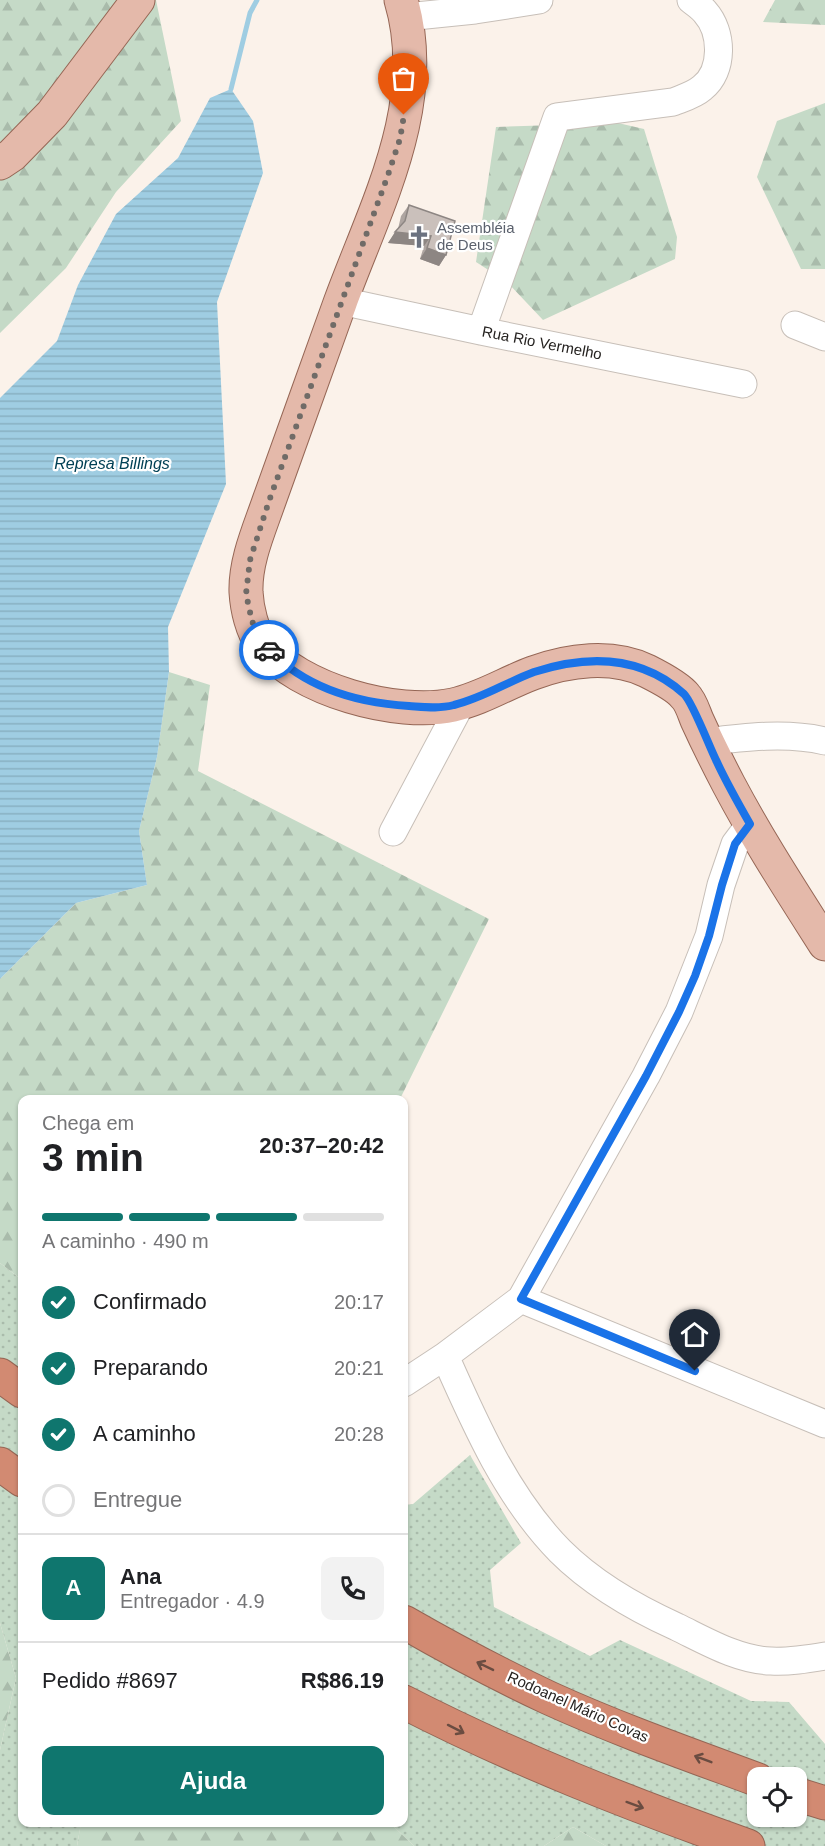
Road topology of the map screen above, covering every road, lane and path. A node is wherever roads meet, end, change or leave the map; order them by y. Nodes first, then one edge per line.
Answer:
1 (138, 0) edge
2 (539, 0) edge
3 (691, 0) edge
4 (404, 8) edge
5 (0, 163) edge
6 (341, 301) junction
7 (795, 325) dead end
8 (481, 331) junction
9 (825, 337) edge
10 (743, 384) dead end
11 (462, 702) junction
12 (707, 741) junction
13 (825, 741) edge
14 (750, 824) junction
15 (393, 832) dead end
16 (825, 944) edge
17 (521, 1299) junction
18 (445, 1356) junction
19 (0, 1375) edge
20 (408, 1380) edge
21 (18, 1388) edge
22 (825, 1424) edge
23 (0, 1464) edge
24 (18, 1477) edge
25 (408, 1624) edge
26 (825, 1656) edge
27 (408, 1704) edge
28 (747, 1776) edge
29 (807, 1797) edge
30 (825, 1803) edge
31 (748, 1846) edge

1 - 5 main road
2 - 4 street
3 - 8 street
4 - 6 main road
6 - 8 street, Rua Rio Vermelho
6 - 11 main road
7 - 9 street
8 - 10 street, Rua Rio Vermelho
11 - 12 main road
11 - 15 street
12 - 13 street
12 - 14 main road
14 - 16 main road
14 - 17 street
17 - 18 street
17 - 22 street
18 - 20 street
18 - 26 street
19 - 21 highway
23 - 24 highway
28 -> 25 highway, Rodoanel Mário Covas
27 -> 31 highway
29 - 30 highway

